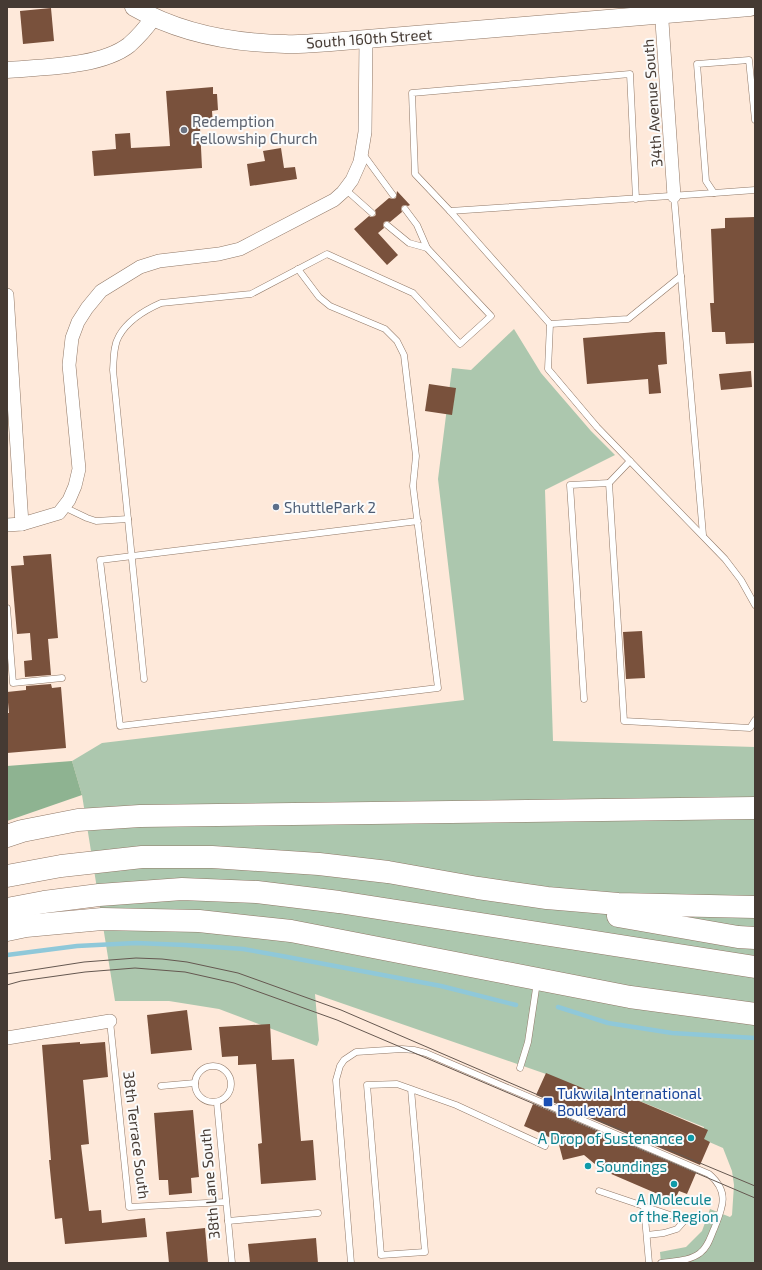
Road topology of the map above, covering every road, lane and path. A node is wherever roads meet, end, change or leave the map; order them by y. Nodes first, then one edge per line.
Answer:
1 (134, 7) edge
2 (750, 7) edge
3 (662, 10) edge
4 (153, 18) junction
5 (366, 39) junction
6 (7, 70) edge
7 (755, 120) edge
8 (362, 153) junction
9 (345, 189) junction
10 (755, 190) edge
11 (714, 193) junction
12 (392, 195) dead end
13 (674, 196) junction
14 (636, 199) junction
15 (405, 209) dead end
16 (450, 211) junction
17 (372, 213) dead end
18 (386, 225) dead end
19 (427, 248) junction
20 (298, 269) junction
21 (681, 276) junction
22 (7, 294) edge
23 (550, 324) junction
24 (630, 461) junction
25 (609, 483) junction
26 (64, 507) junction
27 (128, 519) junction
28 (418, 521) junction
29 (22, 524) junction
30 (7, 525) edge
31 (703, 535) junction
32 (132, 556) junction
33 (755, 605) edge
34 (7, 608) edge
35 (62, 678) dead end
36 (144, 679) dead end
37 (584, 699) dead end
38 (755, 720) edge
39 (755, 808) edge
40 (7, 836) edge
41 (7, 876) edge
42 (547, 898) junction
43 (755, 907) edge
44 (7, 909) edge
45 (7, 930) edge
46 (755, 938) edge
47 (755, 967) edge
48 (537, 980) junction
49 (755, 1014) edge
50 (110, 1021) joint
51 (7, 1038) edge
52 (520, 1068) dead end
53 (195, 1083) junction
54 (161, 1086) dead end
55 (411, 1089) junction
56 (217, 1102) junction
57 (546, 1146) dead end
58 (599, 1191) dead end
59 (226, 1202) junction
60 (644, 1206) junction
61 (318, 1213) dead end
62 (228, 1220) junction
63 (647, 1235) junction
64 (232, 1263) edge
65 (351, 1263) edge
66 (649, 1263) edge
67 (661, 1263) edge

1 - 4 main road, South 160th Street
2 - 3 main road, South 160th Street
3 - 5 main road, South 160th Street
3 - 13 street, 34th Avenue South
4 - 5 main road, South 160th Street
4 - 6 street
5 - 8 street
7 - 11 lane
8 - 9 street
8 - 12 lane
9 - 17 lane
9 - 26 street
10 - 11 lane
11 - 13 lane
13 - 14 lane
13 - 21 lane
14 - 16 lane
14 - 16 lane
15 - 19 lane
16 - 23 lane
18 - 19 lane
19 - 20 lane
20 - 27 lane
20 - 28 lane
21 - 23 lane
21 - 31 lane
22 - 29 street
23 - 24 lane
24 - 25 lane
24 - 31 lane
25 - 37 lane
25 - 38 lane
26 - 27 lane
26 - 29 street
27 - 32 lane
28 - 32 lane
28 - 32 lane
29 - 30 street
31 - 33 lane
32 - 36 lane
34 - 35 lane
39 - 40 highway
41 - 42 highway
42 - 43 highway
42 - 46 highway
44 - 47 highway
45 - 48 highway
48 - 49 highway
48 - 52 lane
50 - 51 street
50 - 59 lane, 38th Terrace South
53 - 54 lane
53 - 56 lane
53 - 56 lane
55 - 55 lane
55 - 57 lane
56 - 59 lane, 38th Lane South
58 - 60 lane
59 - 62 lane, 38th Lane South
60 - 63 lane
60 - 63 lane
61 - 62 lane
62 - 64 lane, 38th Lane South
63 - 66 lane
65 - 67 lane

